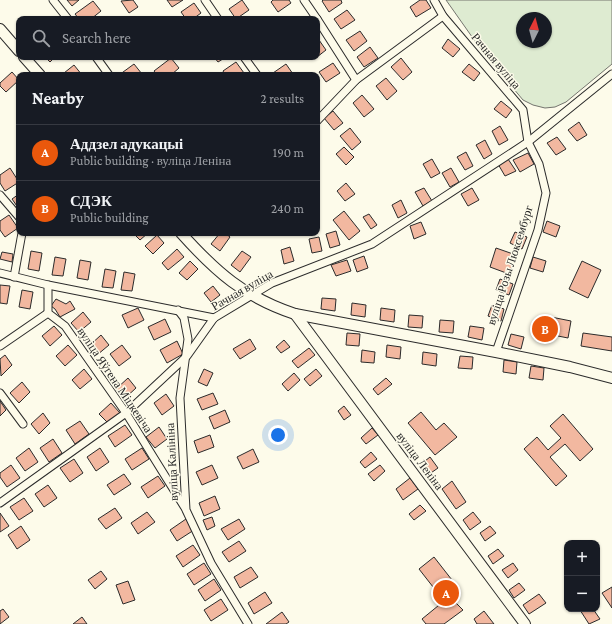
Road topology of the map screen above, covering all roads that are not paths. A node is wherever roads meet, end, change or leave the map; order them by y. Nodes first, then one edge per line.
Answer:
1 (53, 0) edge
2 (205, 0) edge
3 (304, 0) edge
4 (434, 0) edge
5 (66, 16) edge
6 (216, 16) edge
7 (315, 16) edge
8 (443, 16) junction
9 (320, 24) edge
10 (0, 29) edge
11 (16, 48) edge
12 (27, 60) edge
13 (98, 60) edge
14 (246, 60) edge
15 (37, 72) edge
16 (107, 72) edge
17 (255, 72) edge
18 (612, 74) edge
19 (356, 80) junction
20 (320, 118) edge
21 (528, 142) junction
22 (0, 195) edge
23 (16, 214) edge
24 (21, 236) edge
25 (185, 236) edge
26 (0, 273) edge
27 (14, 277) junction
28 (48, 285) junction
29 (252, 296) junction
30 (178, 310) junction
31 (48, 313) junction
32 (294, 314) junction
33 (214, 318) junction
34 (0, 346) edge
35 (496, 352) junction
36 (187, 356) junction
37 (612, 378) edge
38 (0, 394) edge
39 (126, 413) junction
40 (23, 424) dead end
41 (0, 502) edge
42 (186, 510) junction
43 (248, 624) edge
44 (525, 624) edge

1 - 5 street
2 - 6 street
3 - 7 street
4 - 8 street, Рачная вуліца
8 - 19 street
8 - 21 street, Рачная вуліца
9 - 19 street
10 - 11 street
12 - 15 street
13 - 16 street
14 - 17 street
18 - 21 street, Рачная вуліца
19 - 20 street
21 - 29 street, Рачная вуліца
21 - 35 street, вуліца Розы Люксембург
22 - 23 street
24 - 27 street
25 - 29 street
26 - 27 street
27 - 28 street
28 - 30 street
28 - 31 street
29 - 32 street
29 - 33 street, Рачная вуліца
30 - 33 street
30 - 36 street, вуліца Калініна
31 - 34 street
31 - 39 street, вуліца Яўгена Міцкевіча
32 - 35 street
32 - 44 street, вуліца Леніна
33 - 36 street, Рачная вуліца
35 - 37 street
36 - 39 street, Рачная вуліца
36 - 42 street, вуліца Калініна
38 - 40 street
39 - 41 street, Рачная вуліца
39 - 42 street, вуліца Яўгена Міцкевіча
42 - 43 street, вуліца Калініна

